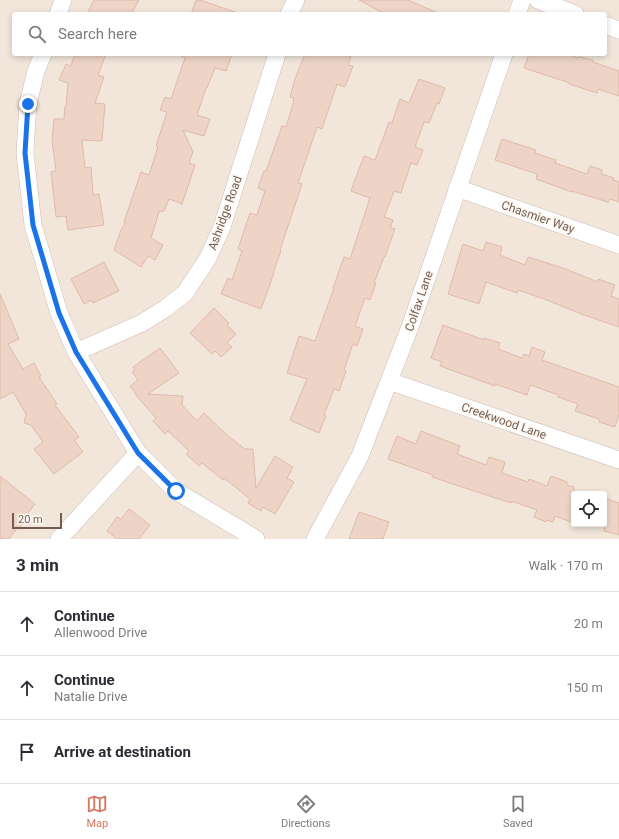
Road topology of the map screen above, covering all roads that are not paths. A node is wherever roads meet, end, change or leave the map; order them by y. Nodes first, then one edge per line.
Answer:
1 (63, 0) edge
2 (296, 0) edge
3 (522, 0) edge
4 (538, 0) edge
5 (59, 12) edge
6 (290, 12) edge
7 (518, 12) edge
8 (570, 12) edge
9 (607, 26) edge
10 (619, 30) edge
11 (42, 56) edge
12 (276, 56) edge
13 (503, 56) edge
14 (457, 188) junction
15 (619, 245) edge
16 (76, 352) junction
17 (389, 381) junction
18 (138, 453) junction
19 (619, 460) edge
20 (58, 539) edge
21 (256, 539) edge
22 (315, 539) edge

1 - 5 street
2 - 6 street
3 - 7 street
4 - 8 street
9 - 10 street
11 - 16 street
12 - 16 street, Ashridge Road
13 - 14 street, Colfax Lane
14 - 15 street, Chasmier Way
14 - 17 street, Colfax Lane
16 - 18 street
17 - 19 street, Creekwood Lane
17 - 22 street, Colfax Lane
18 - 20 street
18 - 21 street

